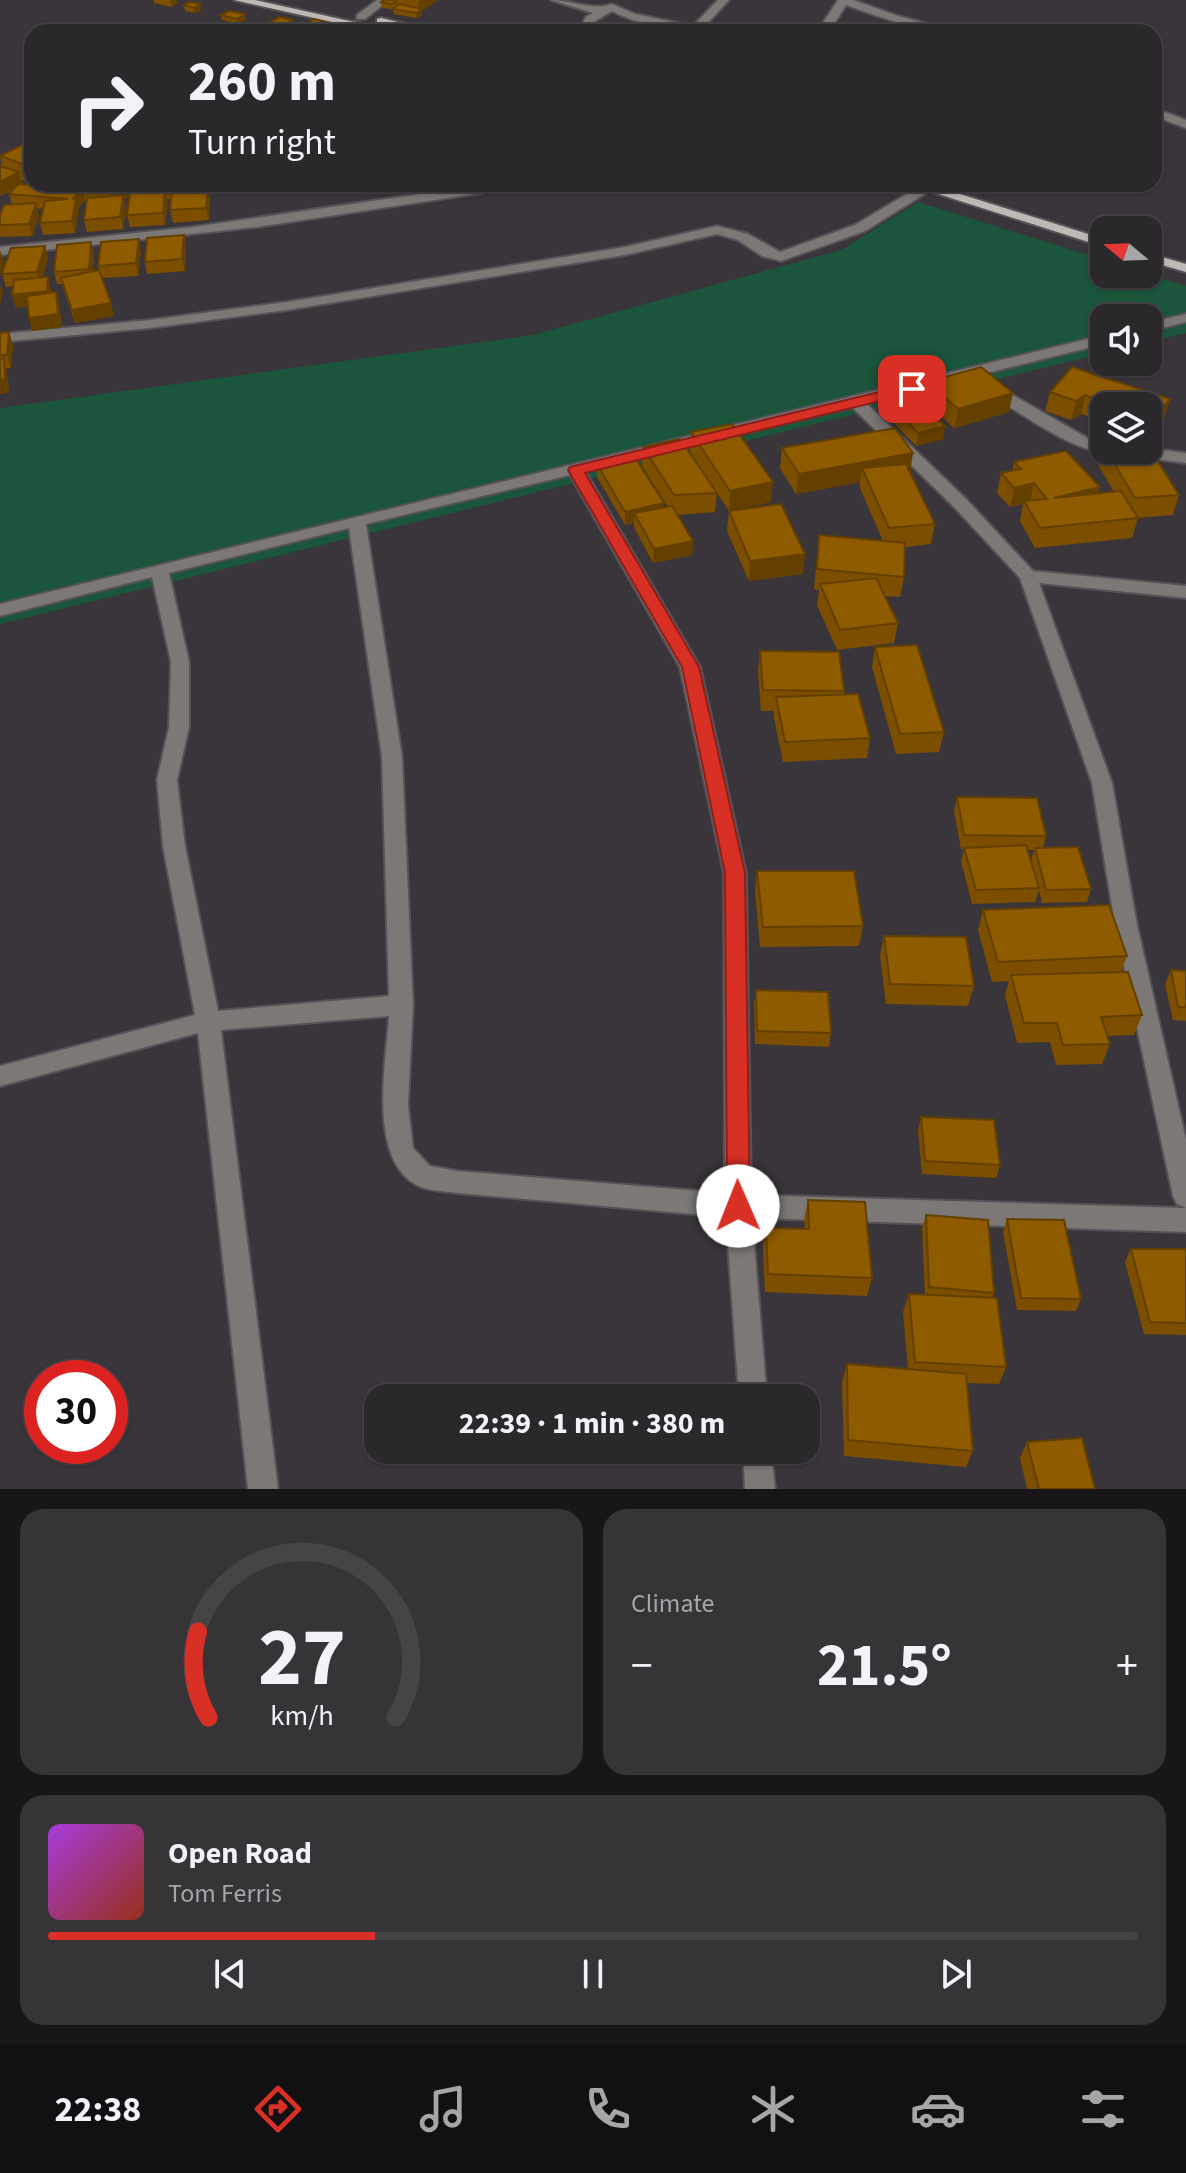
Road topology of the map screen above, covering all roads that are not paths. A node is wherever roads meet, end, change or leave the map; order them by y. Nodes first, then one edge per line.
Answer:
1 (239, 0) edge
2 (285, 0) edge
3 (384, 0) edge
4 (556, 0) edge
5 (724, 0) edge
6 (845, 0) edge
7 (609, 6) edge
8 (358, 21) junction
9 (353, 24) edge
10 (368, 24) edge
11 (377, 24) edge
12 (588, 24) edge
13 (666, 24) edge
14 (706, 24) edge
15 (827, 24) edge
16 (917, 24) edge
17 (1162, 115) edge
18 (1186, 124) edge
19 (463, 192) edge
20 (911, 192) edge
21 (939, 192) edge
22 (980, 192) edge
23 (1090, 226) edge
24 (1090, 239) edge
25 (1162, 247) edge
26 (0, 251) edge
27 (1186, 255) edge
28 (1162, 261) edge
29 (1186, 268) edge
30 (1186, 318) edge
31 (1162, 324) edge
32 (0, 338) edge
33 (1090, 343) edge
34 (968, 374) junction
35 (857, 403) junction
36 (1090, 445) edge
37 (1162, 455) edge
38 (1186, 458) edge
39 (576, 470) junction
40 (357, 523) junction
41 (159, 569) junction
42 (1028, 576) junction
43 (1186, 592) edge
44 (0, 610) edge
45 (401, 1005) junction
46 (208, 1021) junction
47 (0, 1076) edge
48 (1186, 1196) edge
49 (738, 1206) junction
50 (1186, 1220) edge
51 (752, 1384) edge
52 (758, 1464) edge
53 (263, 1489) edge
54 (760, 1489) edge

1 - 8 main road
2 - 8 main road
3 - 8 street
4 - 7 street
5 - 14 street
6 - 15 street
6 - 16 street
7 - 12 street
7 - 13 street
8 - 9 street
8 - 10 main road
8 - 11 main road
17 - 18 street
19 - 26 street
20 - 32 street
21 - 24 main road
22 - 23 main road
25 - 27 main road
28 - 29 main road
30 - 31 street
33 - 34 street
34 - 35 street
34 - 36 street
35 - 39 street
35 - 42 street
37 - 38 street
39 - 40 street
39 - 49 street
40 - 41 street
40 - 45 street
41 - 44 street
41 - 46 street
42 - 43 street
42 - 48 street
45 - 46 street
45 - 49 street
46 - 47 street
46 - 53 street
49 - 50 street
49 - 51 street
52 - 54 street

